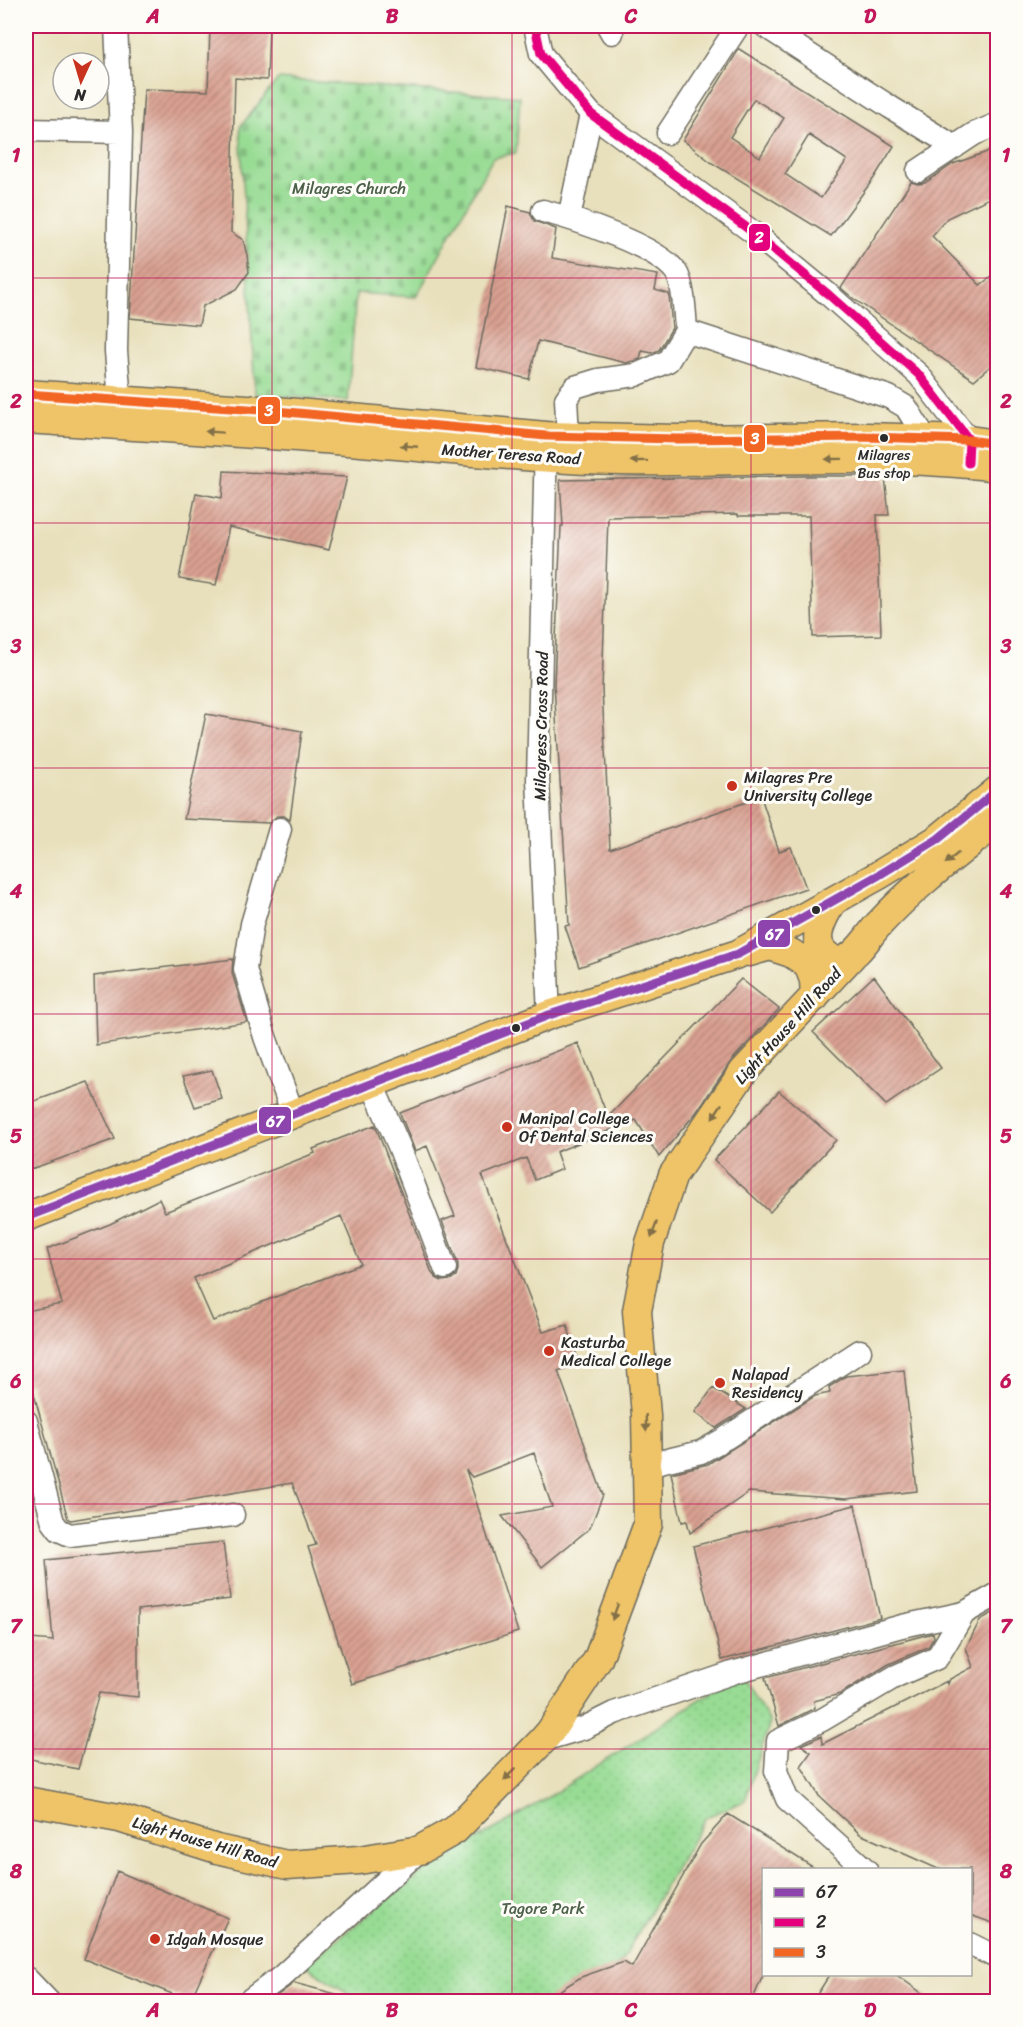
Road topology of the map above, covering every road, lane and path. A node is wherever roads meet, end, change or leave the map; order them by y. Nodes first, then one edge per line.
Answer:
1 (116, 26) edge
2 (535, 26) edge
3 (738, 26) edge
4 (765, 26) edge
5 (591, 114) junction
6 (998, 124) edge
7 (26, 130) edge
8 (122, 132) junction
9 (668, 133) dead end
10 (955, 147) junction
11 (918, 171) dead end
12 (543, 211) dead end
13 (568, 218) junction
14 (686, 331) junction
15 (26, 394) edge
16 (120, 401) junction
17 (26, 419) edge
18 (926, 439) junction
19 (553, 443) junction
20 (998, 444) edge
21 (968, 452) junction
22 (998, 467) edge
23 (998, 790) edge
24 (998, 821) edge
25 (280, 828) dead end
26 (833, 901) junction
27 (738, 954) junction
28 (852, 956) junction
29 (815, 997) junction
30 (549, 1015) junction
31 (372, 1084) junction
32 (293, 1114) junction
33 (26, 1217) edge
34 (445, 1268) dead end
35 (860, 1351) dead end
36 (26, 1421) edge
37 (647, 1465) junction
38 (233, 1515) dead end
39 (998, 1594) edge
40 (964, 1613) junction
41 (543, 1740) junction
42 (26, 1801) edge
43 (420, 1850) junction
44 (865, 1868) edge
45 (972, 1945) edge
46 (998, 1958) edge
47 (26, 1978) edge
48 (49, 2001) edge
49 (248, 2001) edge

1 - 8 street
2 - 5 street
3 - 9 street
4 - 10 street
5 - 13 street
5 - 21 street
6 - 10 street
7 - 8 street
8 - 16 street
10 - 11 street
12 - 13 street
13 - 14 street
14 - 18 street
14 - 19 street, Milagress Cross Road
15 - 16 main road
16 - 19 main road
19 -> 17 main road, Mother Teresa Road
18 - 19 main road
18 - 21 main road
21 -> 19 main road, Mother Teresa Road
19 - 30 street, Milagress Cross Road
20 - 21 main road
21 - 22 main road, Mother Teresa Road
23 - 26 main road
24 -> 28 main road, Light House Hill Road
25 - 32 street
26 - 27 main road
26 - 28 main road, Light House Hill Road
27 - 29 main road
27 - 30 main road
28 - 29 main road, Light House Hill Road
29 -> 37 main road, Light House Hill Road
30 - 31 main road
31 - 32 main road
31 - 34 street
32 - 33 main road
35 - 37 street
36 - 38 street
37 -> 41 main road, Light House Hill Road
39 - 40 street
40 - 41 street
40 - 44 street
41 -> 43 main road, Light House Hill Road
42 - 43 main road, Light House Hill Road
43 - 49 street
45 - 46 street
47 - 48 street

